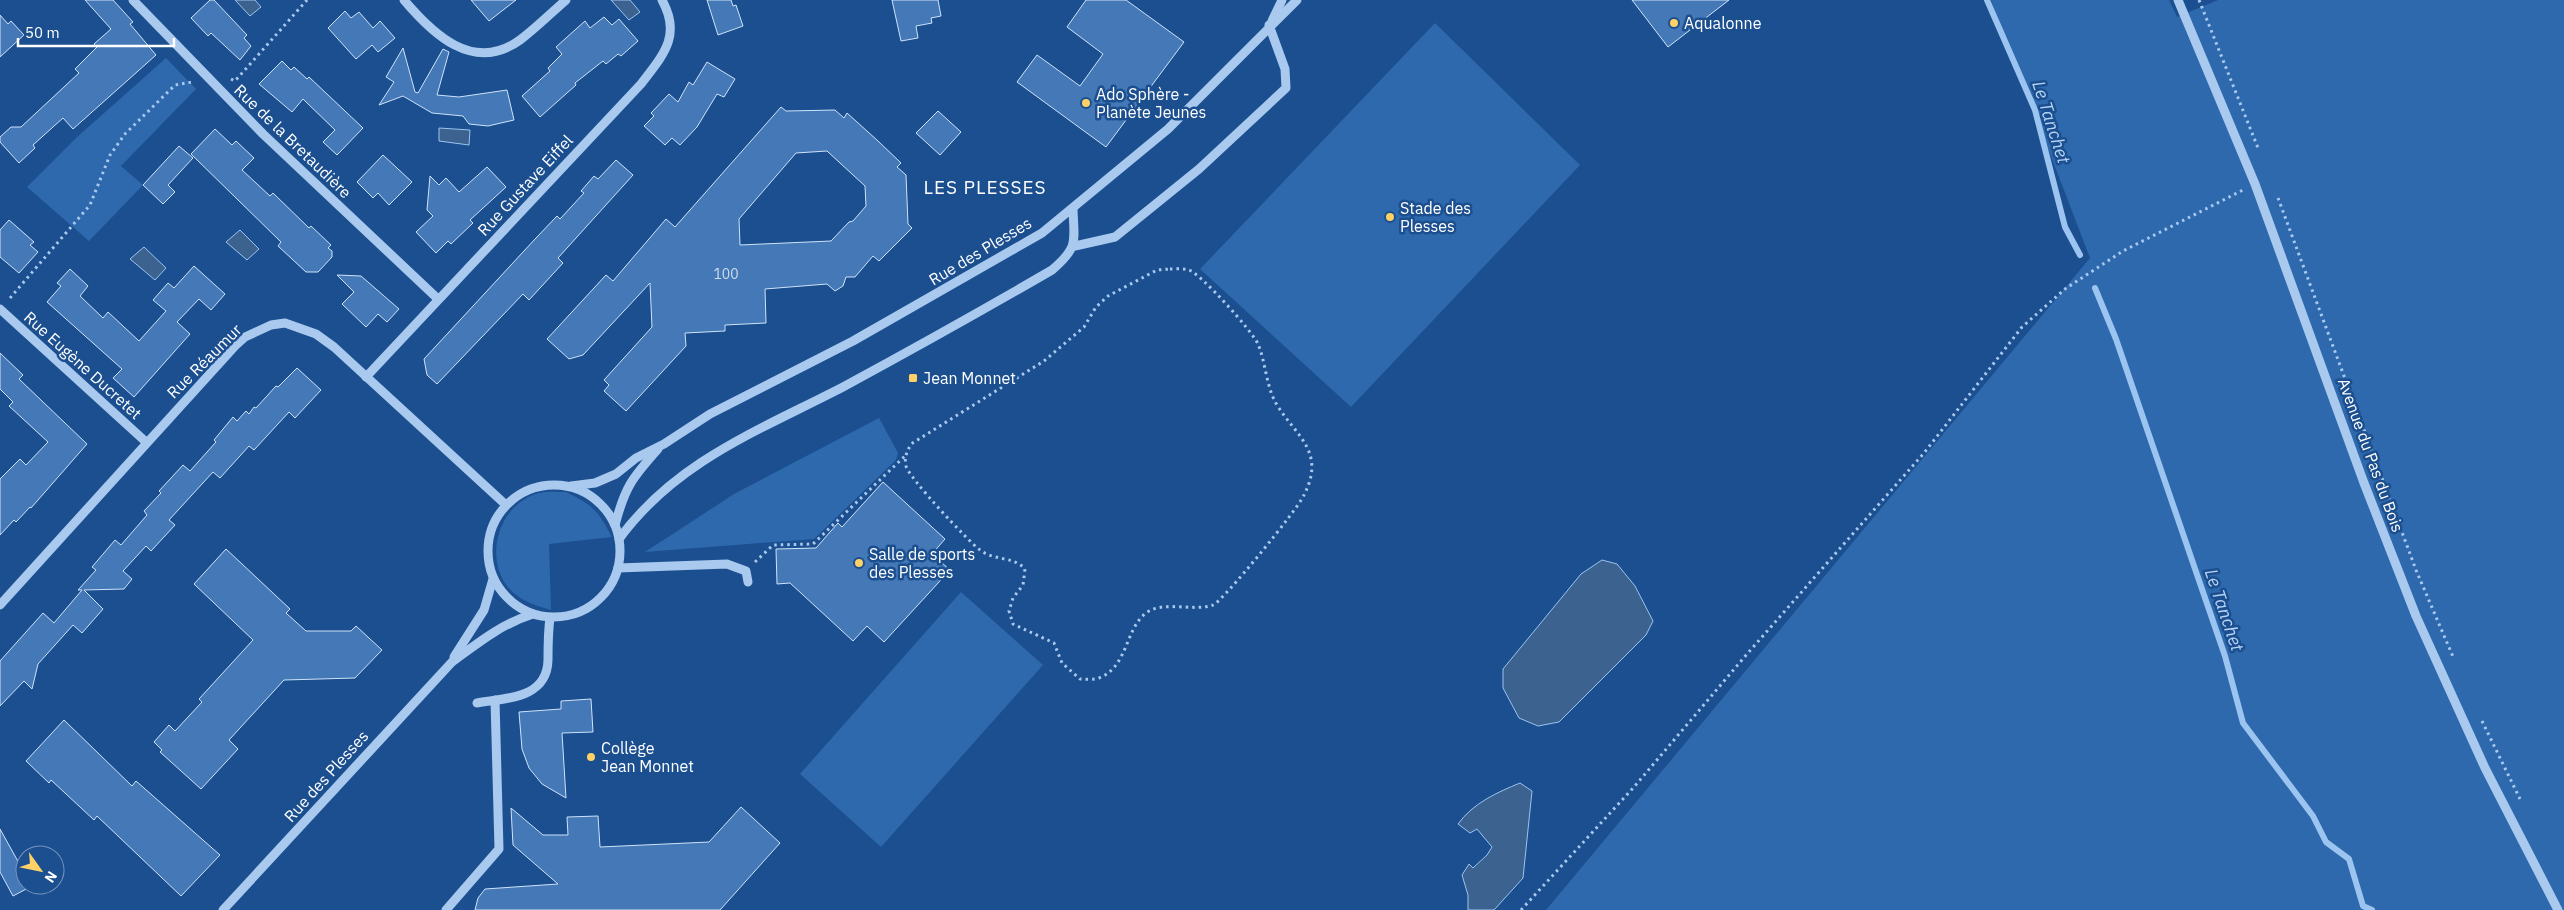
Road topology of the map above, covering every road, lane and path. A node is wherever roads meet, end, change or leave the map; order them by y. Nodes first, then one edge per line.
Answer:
1 (133, 0) edge
2 (306, 0) edge
3 (404, 0) edge
4 (566, 0) edge
5 (662, 0) edge
6 (1282, 0) edge
7 (1297, 0) edge
8 (2178, 0) edge
9 (2199, 0) edge
10 (1270, 25) junction
11 (228, 78) dead end
12 (194, 82) dead end
13 (2261, 156) dead end
14 (2255, 184) junction
15 (2276, 192) dead end
16 (1073, 209) junction
17 (1074, 246) junction
18 (438, 299) junction
19 (3, 306) edge
20 (366, 377) junction
21 (146, 442) junction
22 (664, 444) junction
23 (906, 455) junction
24 (570, 486) junction
25 (506, 505) junction
26 (615, 526) junction
27 (619, 539) junction
28 (618, 568) junction
29 (746, 572) junction
30 (493, 579) junction
31 (748, 582) dead end
32 (0, 605) edge
33 (533, 614) junction
34 (550, 618) junction
35 (452, 662) junction
36 (2456, 664) dead end
37 (496, 700) junction
38 (477, 703) dead end
39 (2480, 716) dead end
40 (2521, 802) dead end
41 (223, 910) edge
42 (446, 910) edge
43 (1521, 910) edge
44 (2558, 910) edge

1 - 18 street, Rue de la Bretaudière
2 - 11 path
3 - 4 street
5 - 18 street, Rue Gustave Eiffel
6 - 10 street, Rue des Plesses
7 - 10 street, Rue des Plesses
8 - 14 street, Avenue du Pas du Bois
9 - 13 path
10 - 16 street, Rue des Plesses
10 - 17 street
12 - 19 path
14 - 43 path
14 - 44 street, Avenue du Pas du Bois
15 - 36 path
16 - 17 street
16 - 22 street, Rue des Plesses
17 - 27 street
18 - 20 street, Rue Gustave Eiffel
19 - 21 street, Rue Eugène Ducretet
20 - 21 street, Rue Réaumur
20 - 25 street, Rue Réaumur
21 - 32 street, Rue Réaumur
22 - 24 street, Rue des Plesses
22 - 26 street, Rue des Plesses
23 - 23 path
23 - 29 path
24 - 25 street
24 - 26 street
25 - 30 street
26 - 27 street
27 - 28 street
28 - 29 street
28 - 34 street
29 - 31 street
30 - 33 street
30 - 35 street, Rue des Plesses
33 - 34 street
33 - 35 street, Rue des Plesses
34 - 37 street
35 - 41 street, Rue des Plesses
37 - 38 street
37 - 42 street
39 - 40 path

